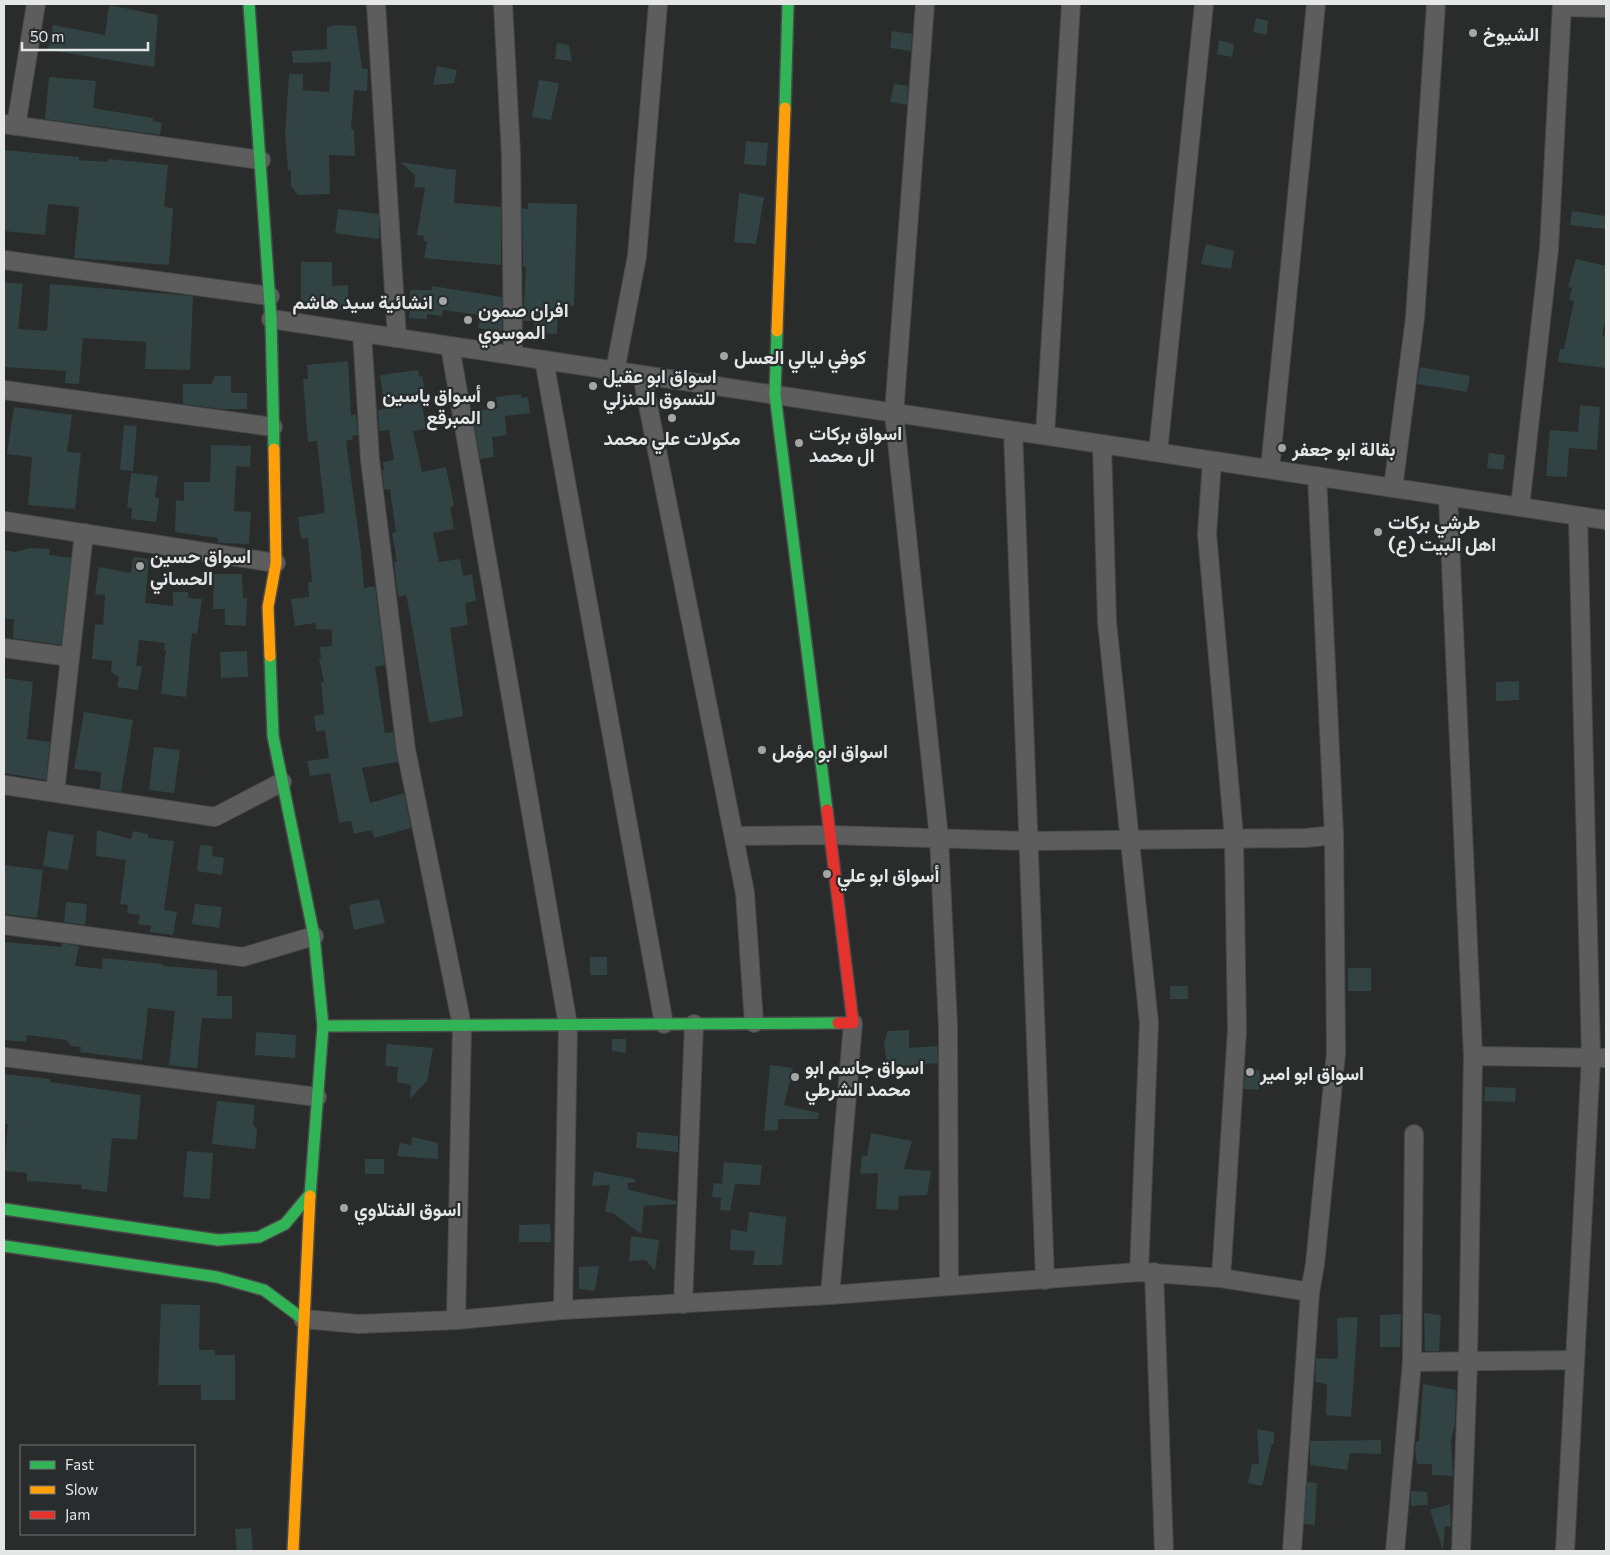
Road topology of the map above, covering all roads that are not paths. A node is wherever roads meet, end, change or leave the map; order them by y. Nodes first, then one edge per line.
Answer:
1 (36, 4) edge
2 (249, 4) edge
3 (376, 4) edge
4 (503, 4) edge
5 (658, 4) edge
6 (788, 4) edge
7 (926, 4) edge
8 (1071, 4) edge
9 (1204, 4) edge
10 (1316, 4) edge
11 (1436, 4) edge
12 (1562, 5) edge
13 (1606, 8) edge
14 (10, 125) edge
15 (260, 160) junction
16 (4, 260) edge
17 (270, 296) junction
18 (271, 319) junction
19 (362, 333) junction
20 (397, 338) junction
21 (450, 346) junction
22 (513, 356) junction
23 (544, 360) junction
24 (615, 371) junction
25 (642, 375) junction
26 (4, 390) edge
27 (775, 395) junction
28 (894, 413) junction
29 (273, 427) junction
30 (1013, 431) junction
31 (1045, 435) junction
32 (1102, 444) junction
33 (1158, 452) junction
34 (1212, 461) junction
35 (1270, 469) junction
36 (1317, 476) junction
37 (1393, 488) junction
38 (1448, 496) junction
39 (1520, 507) junction
40 (1578, 516) junction
41 (1606, 520) edge
42 (4, 521) edge
43 (84, 533) junction
44 (276, 563) junction
45 (4, 648) edge
46 (70, 657) junction
47 (282, 782) junction
48 (4, 785) edge
49 (55, 792) junction
50 (830, 835) junction
51 (1334, 835) junction
52 (734, 836) junction
53 (1234, 837) junction
54 (939, 838) junction
55 (1130, 840) junction
56 (1030, 841) junction
57 (4, 925) edge
58 (314, 936) junction
59 (853, 1023) junction
60 (664, 1024) junction
61 (694, 1024) junction
62 (754, 1024) junction
63 (568, 1025) junction
64 (323, 1026) junction
65 (462, 1026) junction
66 (1473, 1056) junction
67 (4, 1057) edge
68 (1598, 1058) edge
69 (317, 1097) junction
70 (1414, 1134) dead end
71 (310, 1194) junction
72 (4, 1209) edge
73 (218, 1240) junction
74 (4, 1246) edge
75 (229, 1252) dead end
76 (1147, 1272) junction
77 (1221, 1278) junction
78 (1045, 1280) junction
79 (949, 1286) junction
80 (1310, 1292) junction
81 (830, 1295) junction
82 (683, 1304) junction
83 (563, 1310) junction
84 (303, 1319) junction
85 (456, 1320) junction
86 (1575, 1360) junction
87 (1412, 1362) junction
88 (1468, 1362) junction
89 (293, 1551) edge
90 (1164, 1551) edge
91 (1292, 1551) edge
92 (1396, 1551) edge
93 (1461, 1551) edge
94 (1565, 1551) edge

1 - 14 street
2 - 15 street
3 - 20 street
4 - 22 street
5 - 24 street
6 - 27 street
7 - 28 street
8 - 31 street
9 - 33 street
10 - 35 street
11 - 37 street
12 - 13 street
12 - 39 street
14 - 15 street
15 - 17 street
16 - 17 street
17 - 18 street
18 - 19 street
18 - 29 street
19 - 20 street
19 - 65 street
20 - 21 street
21 - 22 street
21 - 63 street
22 - 23 street
23 - 24 street
23 - 60 street
24 - 25 street
25 - 27 street
25 - 52 street
26 - 29 street
27 - 28 street
27 - 50 street
28 - 30 street
28 - 54 street
29 - 44 street
30 - 31 street
30 - 56 street
31 - 32 street
32 - 33 street
32 - 55 street
33 - 34 street
34 - 35 street
34 - 53 street
35 - 36 street
36 - 37 street
36 - 51 street
37 - 38 street
38 - 39 street
38 - 66 street
39 - 40 street
40 - 41 street
40 - 68 street
42 - 43 street
43 - 44 street
43 - 46 street
44 - 47 street
45 - 46 street
46 - 49 street
47 - 49 street
47 - 58 street
48 - 49 street
50 - 52 street
50 - 54 street
50 - 59 street
51 - 53 street
51 - 80 street
52 - 62 street
53 - 55 street
53 - 77 street
54 - 56 street
54 - 79 street
55 - 56 street
55 - 76 street
56 - 78 street
57 - 58 street
58 - 64 street
59 - 62 street
59 - 81 street
60 - 61 street
60 - 63 street
61 - 62 street
61 - 82 street
63 - 65 street
63 - 83 street
64 - 65 street
64 - 69 street
65 - 85 street
66 - 68 street
66 - 88 street
67 - 69 street
68 - 86 street
69 - 71 street
70 - 87 street
71 - 73 street
71 - 84 street
72 - 73 street
73 - 75 street
74 - 84 street
76 - 77 street
76 - 78 street
76 - 90 street
77 - 80 street
78 - 79 street
79 - 81 street
80 - 91 street
81 - 82 street
82 - 83 street
83 - 85 street
84 - 85 street
84 - 89 street
86 - 88 street
86 - 94 street
87 - 88 street
87 - 92 street
88 - 93 street

